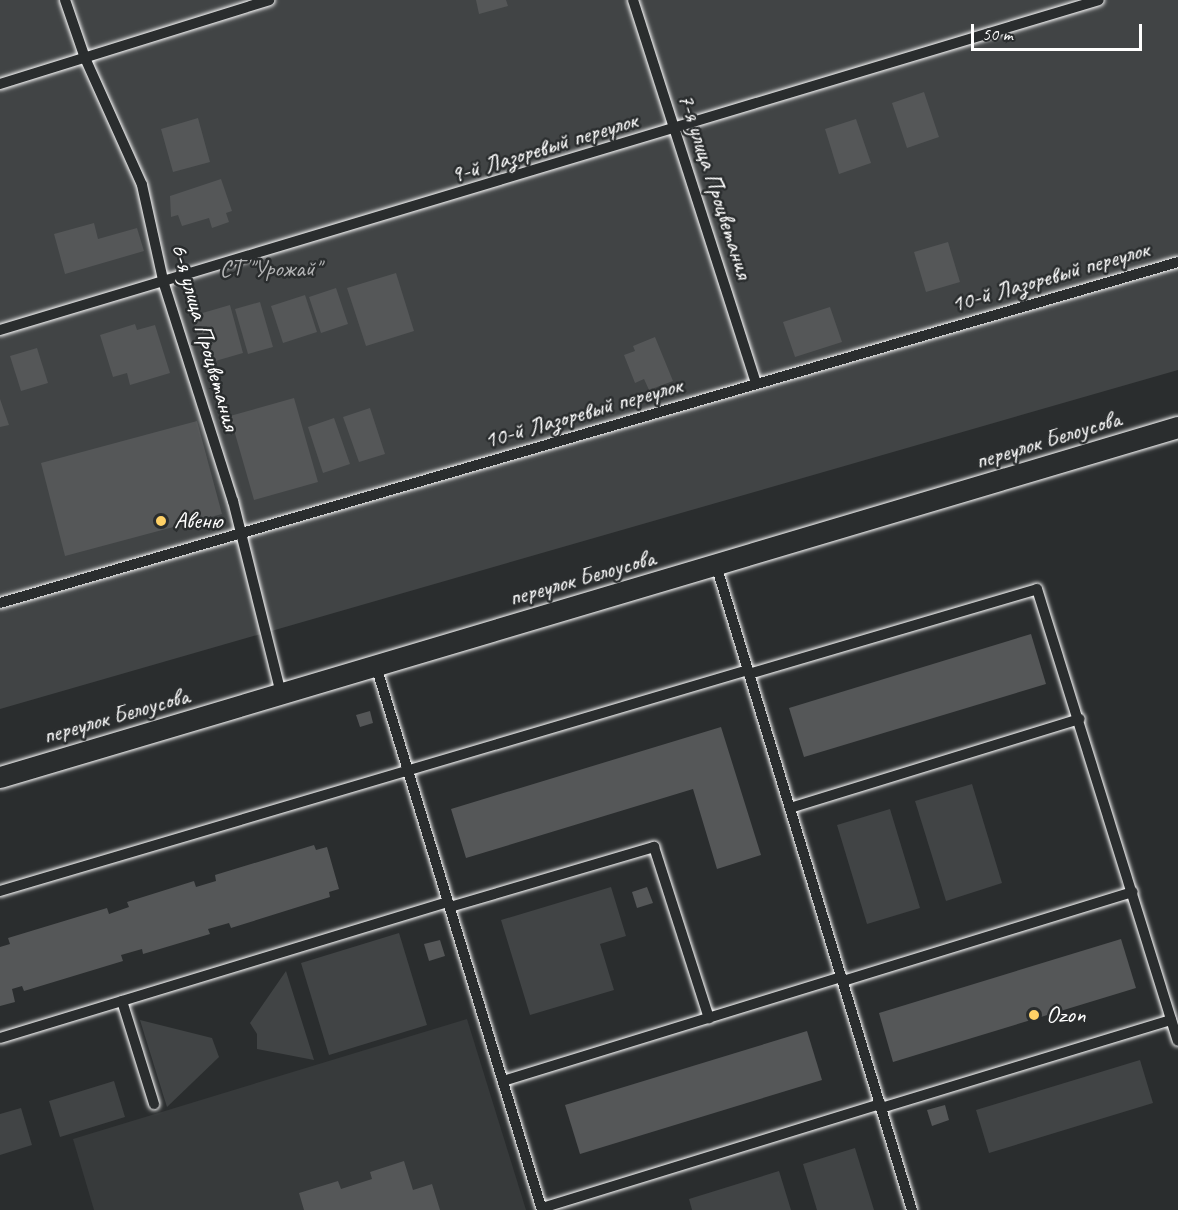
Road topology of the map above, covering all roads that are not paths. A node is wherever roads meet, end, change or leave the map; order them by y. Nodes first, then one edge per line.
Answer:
1 (65, 0) edge
2 (269, 0) edge
3 (633, 0) edge
4 (1099, 0) edge
5 (85, 58) junction
6 (0, 84) edge
7 (675, 131) junction
8 (1178, 262) edge
9 (164, 284) junction
10 (0, 330) edge
11 (756, 384) junction
12 (1178, 427) edge
13 (238, 535) junction
14 (716, 566) junction
15 (0, 603) edge
16 (376, 666) junction
17 (748, 672) junction
18 (281, 694) junction
19 (1080, 719) junction
20 (409, 773) junction
21 (0, 777) edge
22 (790, 808) junction
23 (0, 891) edge
24 (1133, 892) junction
25 (449, 904) junction
26 (842, 979) junction
27 (122, 1001) junction
28 (709, 1018) junction
29 (1172, 1020) junction
30 (0, 1038) edge
31 (1178, 1041) edge
32 (503, 1081) junction
33 (154, 1104) dead end
34 (881, 1106) junction
35 (542, 1209) edge
36 (912, 1210) edge

1 - 5 lane, 6-я улица Процветания
2 - 5 lane
3 - 7 lane, 7-я улица Процветания
4 - 7 lane, 9-й Лазоревый переулок
5 - 6 lane
5 - 9 lane, 6-я улица Процветания
7 - 9 lane, 9-й Лазоревый переулок
7 - 11 lane, 7-я улица Процветания
8 - 11 lane, 10-й Лазоревый переулок
9 - 10 lane, 9-й Лазоревый переулок
9 - 13 lane, 6-я улица Процветания
11 - 13 lane, 10-й Лазоревый переулок
12 - 14 street, переулок Белоусова
13 - 15 lane, 10-й Лазоревый переулок
13 - 18 lane, 6-я улица Процветания
14 - 16 street, переулок Белоусова
14 - 17 lane
16 - 18 street, переулок Белоусова
16 - 20 lane
17 - 19 lane
17 - 20 lane
17 - 22 lane
18 - 21 street, переулок Белоусова
19 - 22 lane
19 - 24 lane
20 - 23 lane
20 - 25 lane
22 - 26 lane
24 - 26 lane
24 - 29 lane
25 - 27 lane
25 - 28 lane
25 - 32 lane
26 - 28 lane
26 - 34 lane
27 - 30 lane
27 - 33 lane
28 - 32 lane
29 - 31 lane
29 - 34 lane
32 - 35 lane
34 - 35 lane
34 - 36 lane

